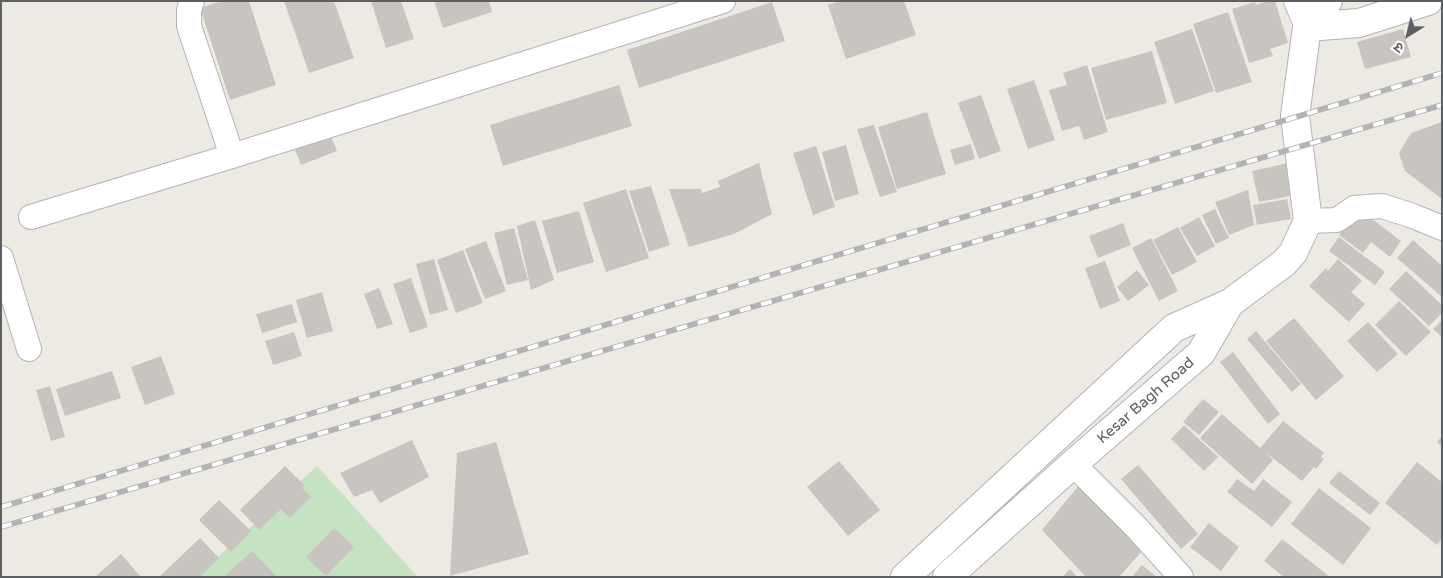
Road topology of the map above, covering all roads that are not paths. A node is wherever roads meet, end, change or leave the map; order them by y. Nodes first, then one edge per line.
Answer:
1 (192, 1) edge
2 (723, 1) edge
3 (1296, 1) edge
4 (1328, 1) edge
5 (1428, 1) edge
6 (1307, 28) junction
7 (232, 156) junction
8 (31, 218) dead end
9 (1308, 222) junction
10 (1442, 228) edge
11 (1, 258) edge
12 (1230, 303) junction
13 (29, 349) dead end
14 (1073, 464) junction
15 (904, 577) edge
16 (947, 577) edge
17 (1181, 577) edge

1 - 7 street
2 - 7 street
3 - 6 street
4 - 6 main road
5 - 6 main road
6 - 9 main road
7 - 8 street
9 - 10 street
9 - 12 main road, Kesar Bagh Road
11 - 13 street
12 - 14 main road, Kesar Bagh Road
12 - 15 main road
14 - 16 main road, Kesar Bagh Road
14 - 17 street

